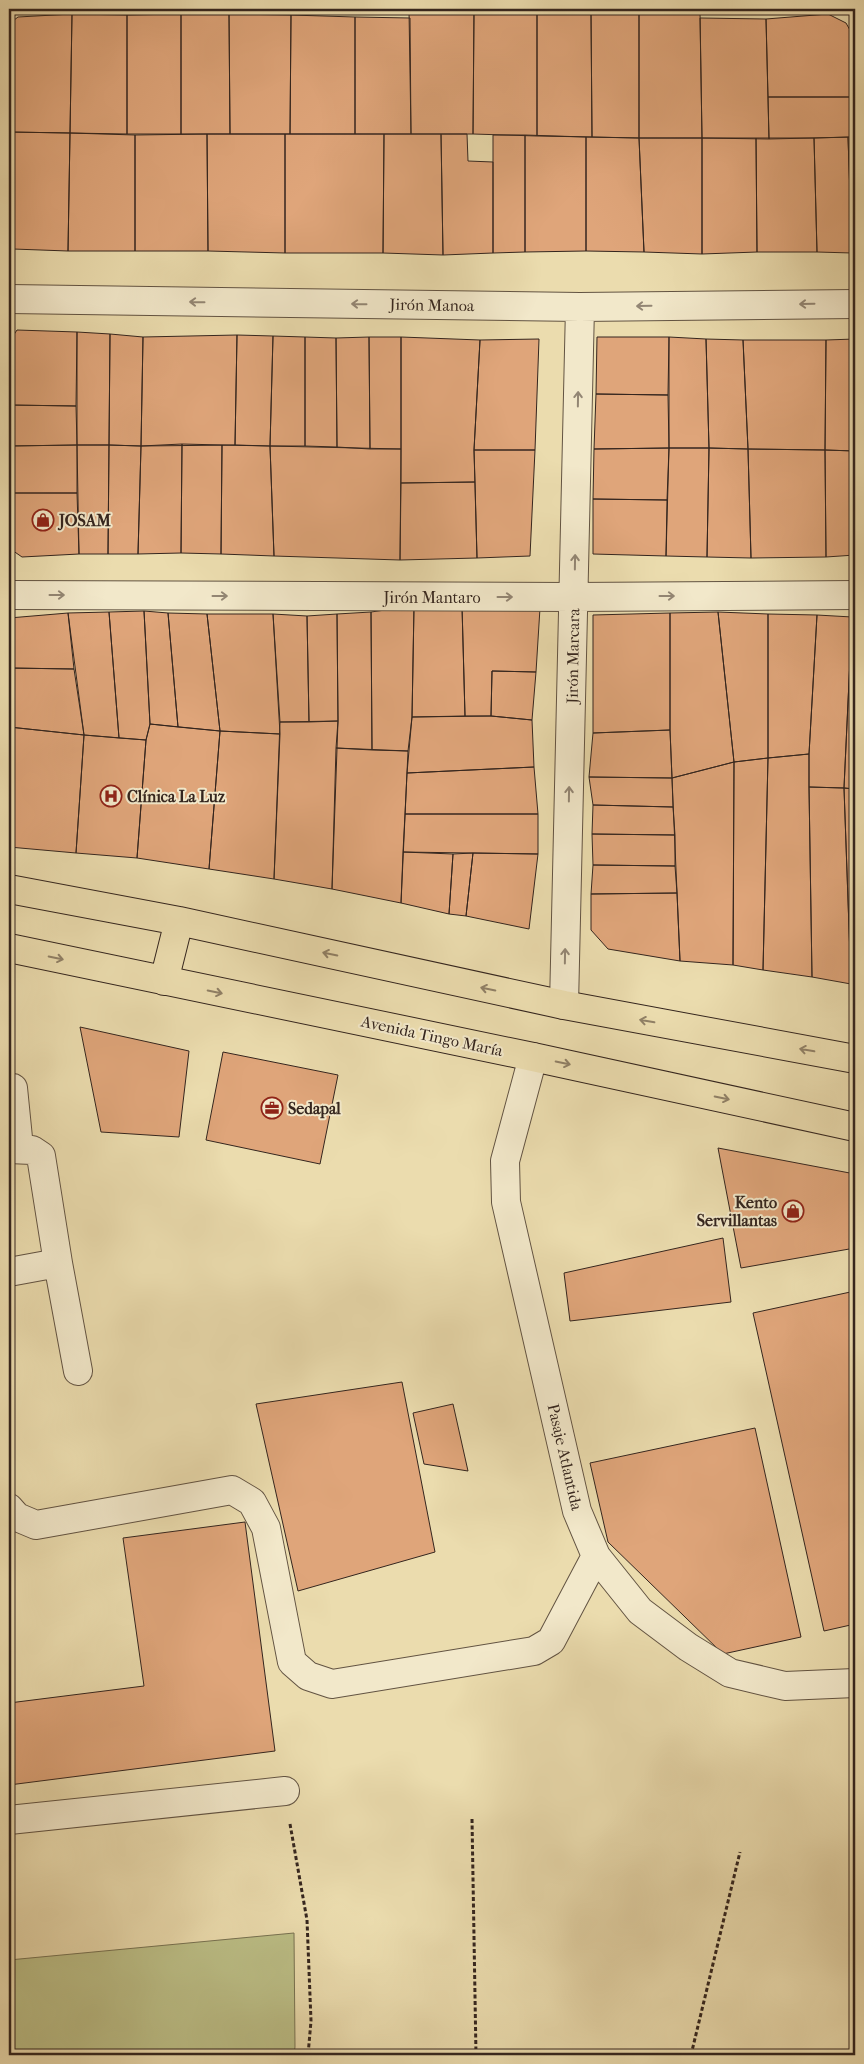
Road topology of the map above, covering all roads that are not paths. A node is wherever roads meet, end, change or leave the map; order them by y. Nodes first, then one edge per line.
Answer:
1 (9, 299) edge
2 (855, 304) edge
3 (580, 307) junction
4 (9, 595) edge
5 (855, 595) edge
6 (574, 597) junction
7 (9, 889) edge
8 (179, 920) junction
9 (9, 948) edge
10 (164, 981) junction
11 (564, 1005) junction
12 (533, 1057) junction
13 (855, 1059) edge
14 (13, 1088) dead end
15 (855, 1127) edge
16 (14, 1148) edge
17 (58, 1263) junction
18 (9, 1272) edge
19 (78, 1371) dead end
20 (9, 1508) edge
21 (596, 1556) junction
22 (855, 1683) edge
23 (285, 1791) road end
24 (9, 1820) edge

3 -> 1 street, Jirón Manoa
2 -> 3 street, Jirón Manoa
6 -> 3 street, Jirón Marcara
4 -> 6 street, Jirón Mantaro
6 -> 5 street, Jirón Mantaro
11 -> 6 street, Jirón Marcara
7 - 8 main road
8 - 10 main road
11 -> 8 main road
9 -> 10 main road, Avenida Tingo María
10 -> 12 main road, Avenida Tingo María
13 -> 11 main road
12 -> 15 main road, Avenida Tingo María
12 - 21 street, Pasaje Atlantida
14 - 16 street
16 - 17 street
17 - 18 street
17 - 19 street
20 - 21 street
21 - 22 street, Pasaje Atlantida
23 - 24 street

